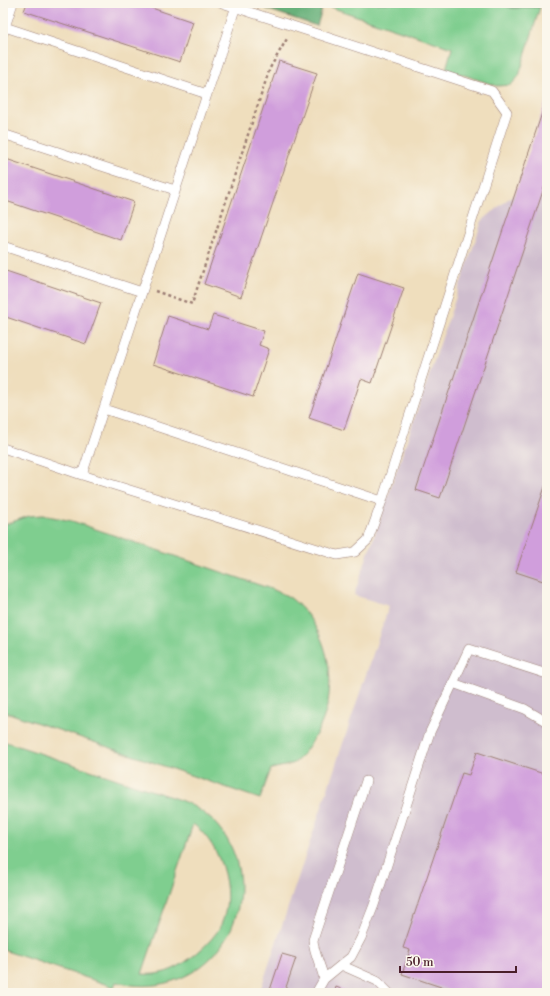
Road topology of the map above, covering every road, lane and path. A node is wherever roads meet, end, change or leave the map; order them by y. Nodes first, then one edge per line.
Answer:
1 (13, 3) edge
2 (222, 3) edge
3 (236, 5) edge
4 (294, 26) junction
5 (4, 30) edge
6 (206, 94) junction
7 (3, 134) edge
8 (175, 190) junction
9 (3, 246) edge
10 (142, 290) junction
11 (104, 409) junction
12 (3, 448) edge
13 (82, 475) junction
14 (382, 501) junction
15 (547, 674) edge
16 (453, 683) junction
17 (547, 722) edge
18 (366, 781) dead end
19 (341, 965) junction
20 (324, 979) junction
21 (316, 993) edge
22 (389, 993) edge

1 - 5 lane
2 - 3 lane
3 - 4 lane
3 - 6 lane
4 - 10 path
4 - 14 lane
5 - 6 lane
6 - 8 lane
7 - 8 lane
8 - 10 lane
9 - 10 lane
10 - 11 lane
11 - 13 lane
11 - 14 lane
12 - 13 lane
13 - 14 lane
15 - 16 lane
16 - 17 lane
16 - 19 lane
18 - 20 lane
19 - 20 lane
19 - 22 lane
20 - 21 lane

